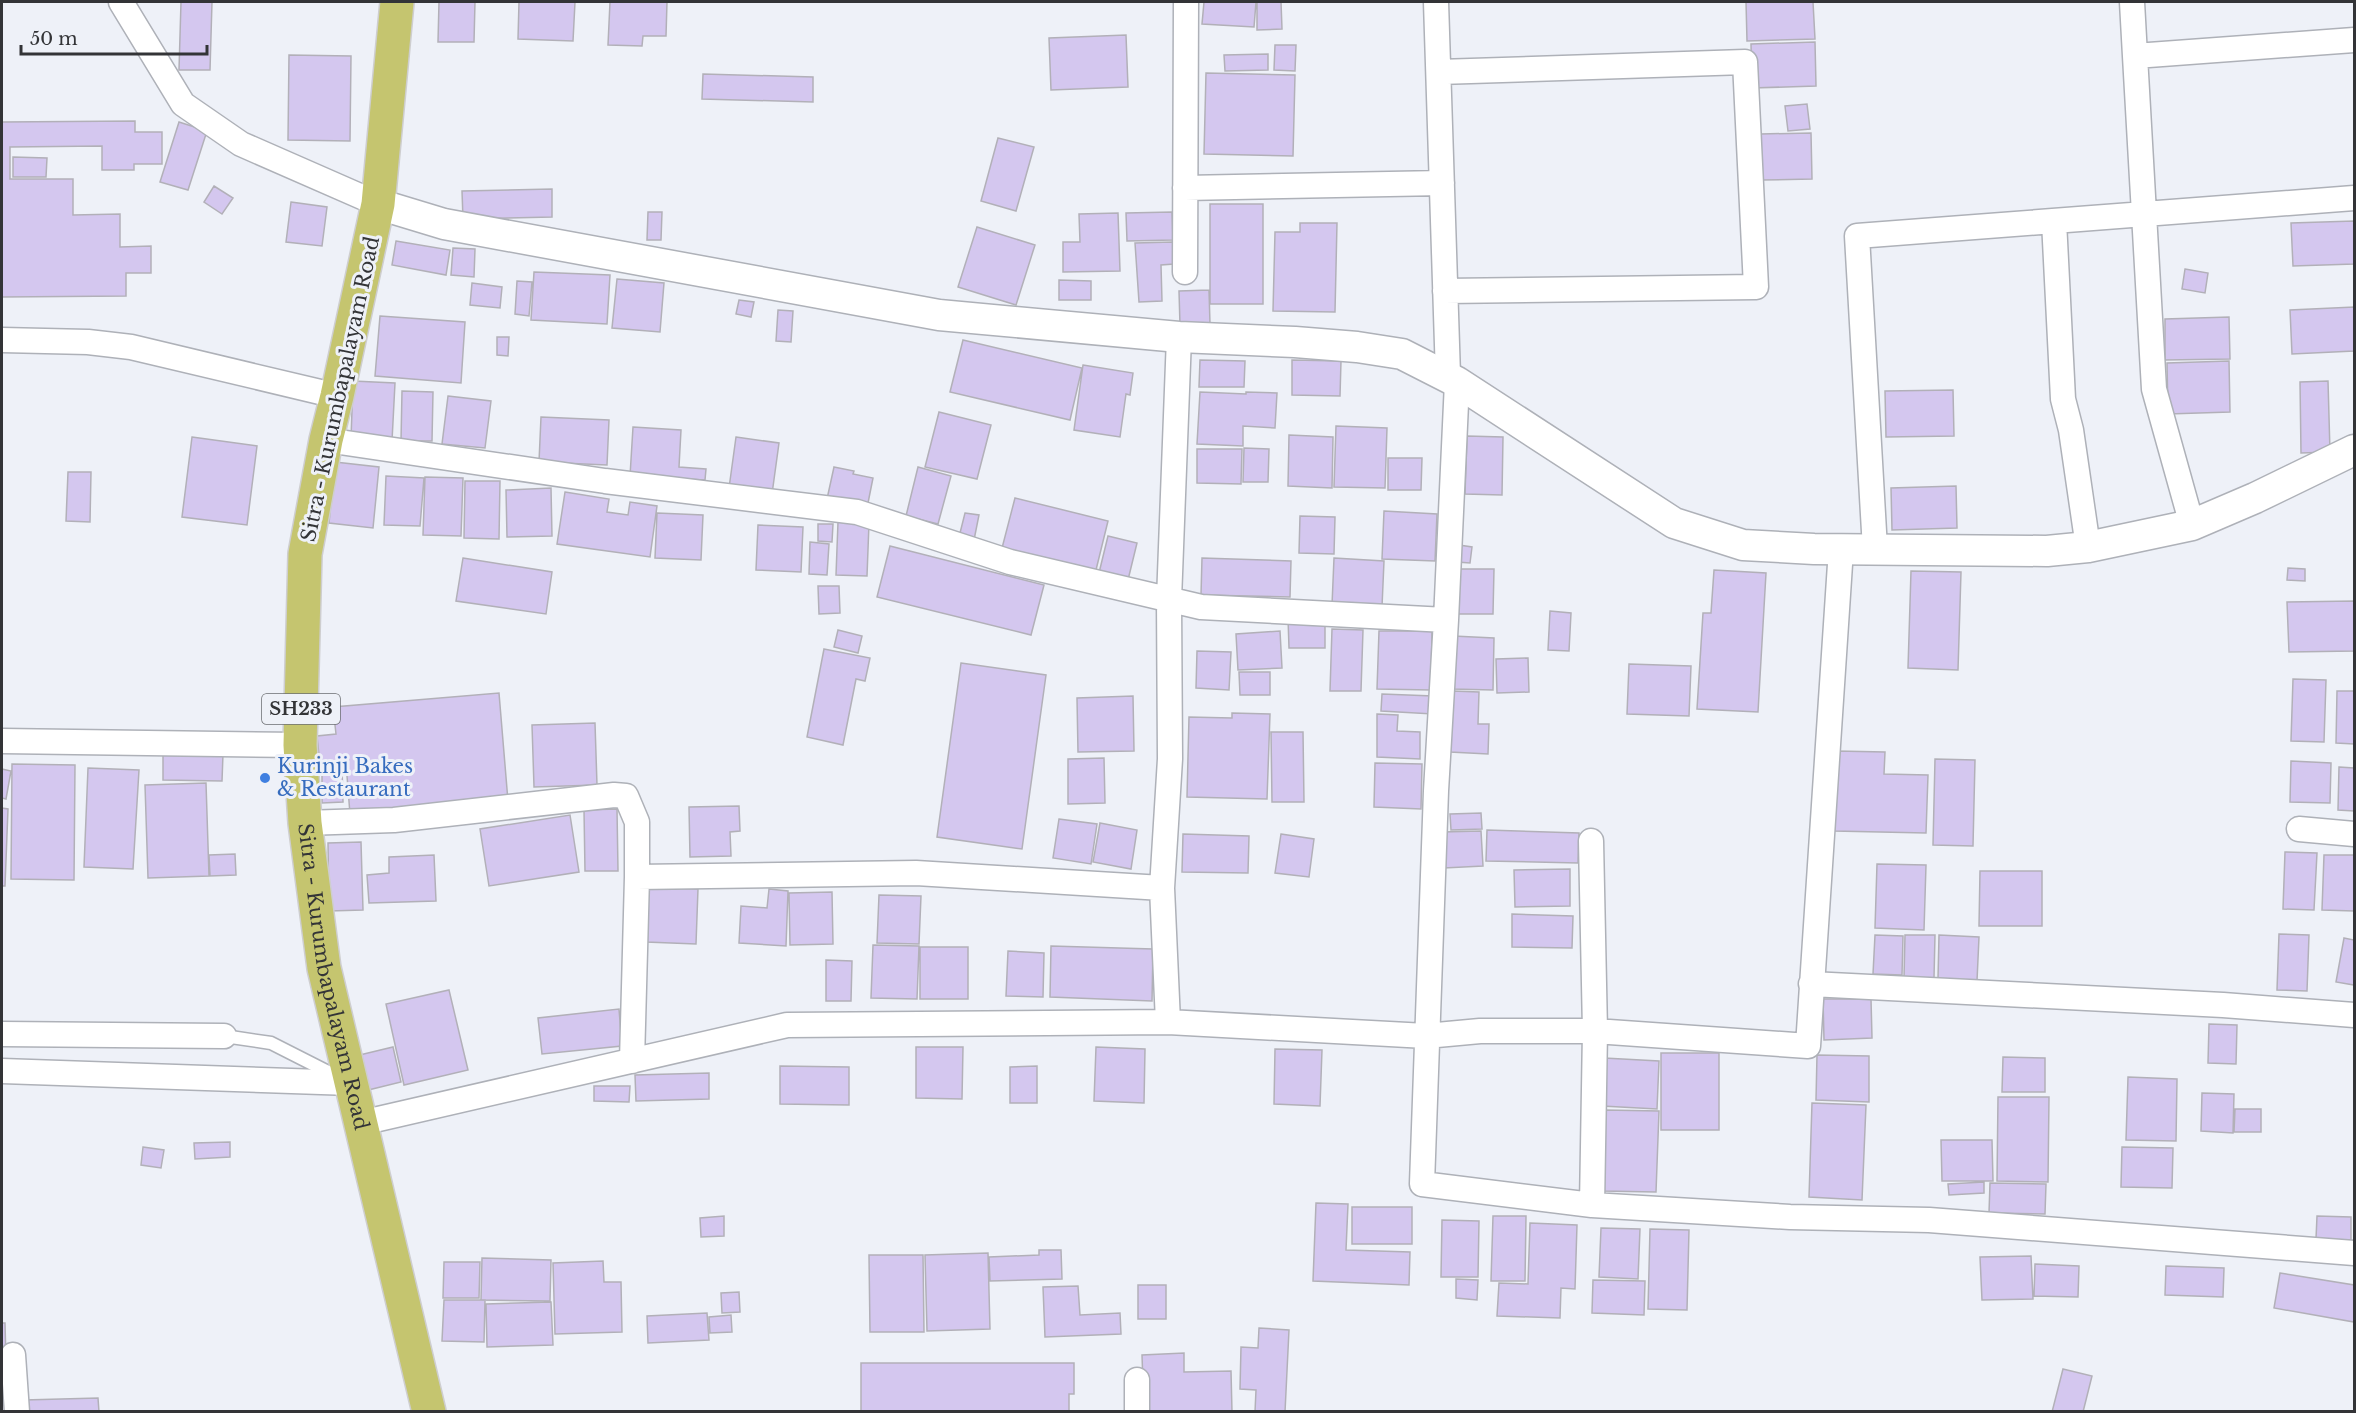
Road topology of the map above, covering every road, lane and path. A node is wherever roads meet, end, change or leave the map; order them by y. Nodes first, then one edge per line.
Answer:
1 (121, 2) edge
2 (397, 2) edge
3 (1186, 2) edge
4 (1437, 2) edge
5 (2132, 2) edge
6 (2355, 40) edge
7 (2135, 56) junction
8 (1439, 72) junction
9 (1442, 183) junction
10 (1185, 188) junction
11 (2355, 198) edge
12 (378, 204) junction
13 (2142, 213) junction
14 (2054, 221) junction
15 (1185, 272) dead end
16 (1445, 291) junction
17 (1179, 337) junction
18 (2, 340) edge
19 (1453, 379) junction
20 (337, 396) junction
21 (326, 440) junction
22 (2355, 450) edge
23 (2192, 525) junction
24 (2088, 547) junction
25 (1841, 549) junction
26 (1875, 549) junction
27 (1169, 600) junction
28 (1446, 620) junction
29 (2, 741) edge
30 (300, 746) junction
31 (305, 824) junction
32 (2299, 829) dead end
33 (2355, 834) edge
34 (1591, 842) dead end
35 (637, 877) junction
36 (1162, 888) junction
37 (1811, 984) junction
38 (2355, 1015) edge
39 (1168, 1022) junction
40 (1595, 1031) junction
41 (2, 1034) edge
42 (224, 1036) joint
43 (1426, 1036) junction
44 (632, 1061) junction
45 (2, 1071) edge
46 (351, 1083) junction
47 (361, 1123) junction
48 (1592, 1205) junction
49 (2355, 1253) edge
50 (13, 1355) dead end
51 (1137, 1380) dead end
52 (17, 1412) edge
53 (429, 1412) edge
54 (1137, 1412) edge

1 - 12 street
2 - 12 main road, Sitra - Kurumbapalayam Road / SH233
3 - 10 street
4 - 8 street
5 - 7 street
6 - 7 street
7 - 13 street
8 - 9 street
8 - 16 street
9 - 10 street
9 - 16 street
10 - 15 street
11 - 13 street
12 - 17 street
12 - 20 main road, Sitra - Kurumbapalayam Road / SH233
13 - 14 street
13 - 23 street
14 - 24 street
14 - 26 street
16 - 19 street
17 - 19 street
17 - 27 street
18 - 20 street
19 - 25 street
19 - 28 street
20 - 21 main road, Sitra - Kurumbapalayam Road / SH233
21 - 27 street
21 - 30 main road, Sitra - Kurumbapalayam Road / SH233
22 - 23 street
23 - 24 street
24 - 26 street
25 - 26 street
25 - 37 street
27 - 28 street
27 - 36 street
28 - 43 street
29 - 30 street
30 - 31 main road, Sitra - Kurumbapalayam Road / SH233
31 - 35 street
31 - 46 main road, Sitra - Kurumbapalayam Road / SH233
32 - 33 street
34 - 40 street
35 - 36 street
35 - 44 street
36 - 39 street
37 - 38 street
37 - 40 street
39 - 43 street
39 - 44 street
40 - 43 street
40 - 48 street
41 - 42 street
42 - 46 lane
43 - 48 street
44 - 47 street
45 - 46 street
46 - 47 main road, Sitra - Kurumbapalayam Road / SH233
47 - 53 main road, Sitra - Kurumbapalayam Road / SH233
48 - 49 street
50 - 52 street
51 - 54 street

